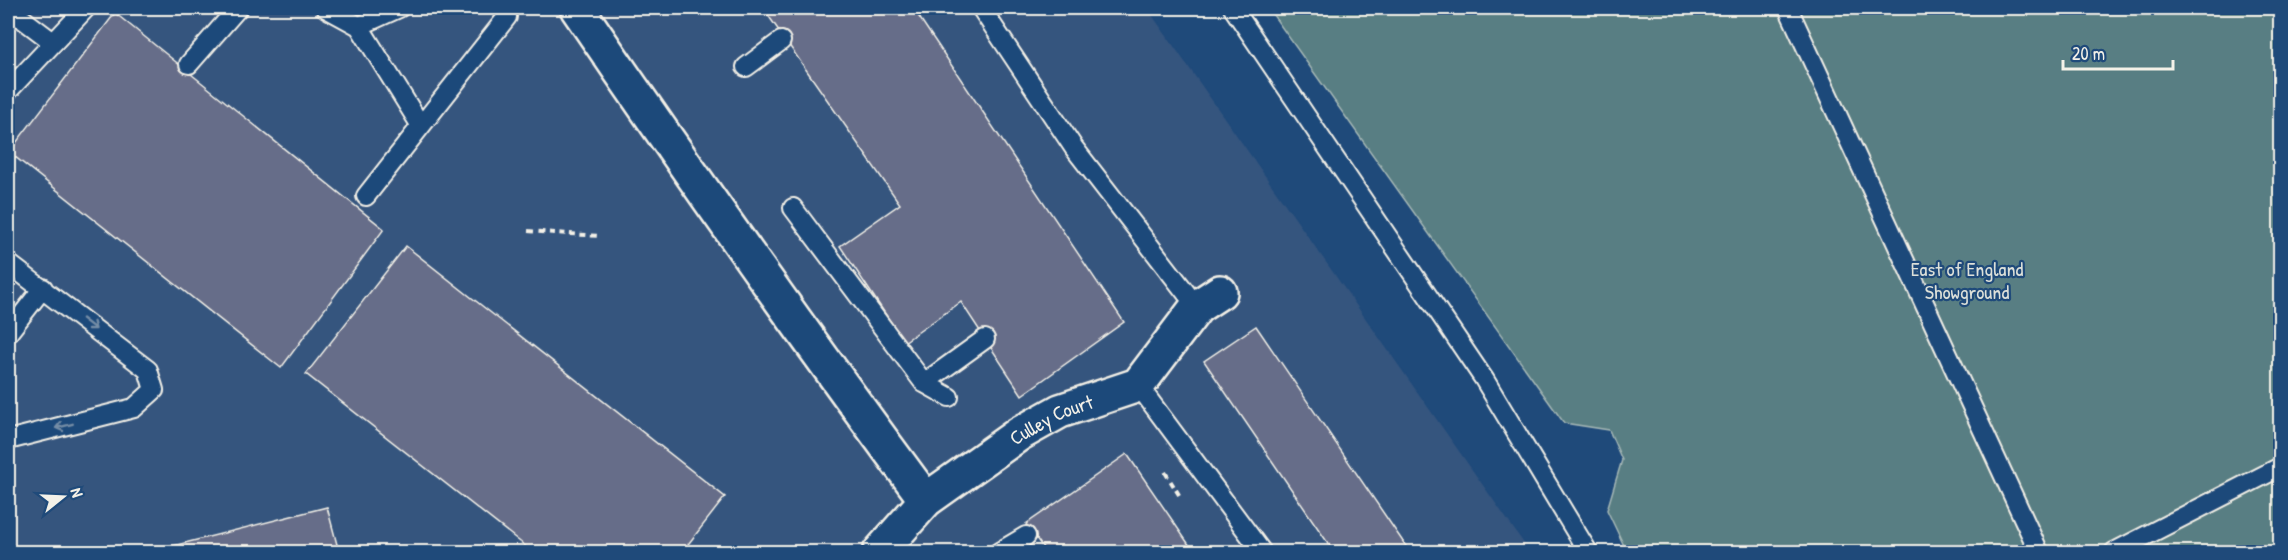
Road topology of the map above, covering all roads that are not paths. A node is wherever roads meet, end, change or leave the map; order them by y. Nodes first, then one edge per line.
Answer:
1 (8, 8) edge
2 (86, 8) edge
3 (238, 8) edge
4 (326, 8) edge
5 (399, 8) edge
6 (577, 8) edge
7 (981, 8) edge
8 (1233, 8) edge
9 (1788, 8) edge
10 (507, 17) dead end
11 (359, 26) junction
12 (781, 41) dead end
13 (53, 42) junction
14 (189, 64) dead end
15 (746, 67) dead end
16 (8, 91) edge
17 (421, 126) junction
18 (366, 196) dead end
19 (793, 208) dead end
20 (8, 262) edge
21 (43, 288) junction
22 (1209, 299) joint
23 (8, 333) edge
24 (985, 339) dead end
25 (924, 383) junction
26 (1138, 385) junction
27 (949, 397) dead end
28 (8, 440) edge
29 (2280, 467) edge
30 (926, 500) junction
31 (1026, 536) dead end
32 (880, 552) edge
33 (999, 552) edge
34 (1262, 552) edge
35 (1588, 552) edge
36 (2039, 552) edge
37 (2114, 552) edge

1 - 13 lane
2 - 13 lane
3 - 14 lane
4 - 11 lane
5 - 11 lane
6 - 30 street
7 - 22 lane
8 - 35 lane
9 - 36 lane
10 - 17 lane
11 - 17 lane
12 - 15 lane
13 - 16 lane
17 - 18 lane
19 - 25 lane
20 - 21 lane
21 - 23 lane
21 -> 28 lane
22 - 26 street
24 - 25 lane
25 - 27 lane
26 - 30 street, Culley Court
26 - 34 lane
29 - 37 lane
30 - 32 street, Culley Court
31 - 33 lane

